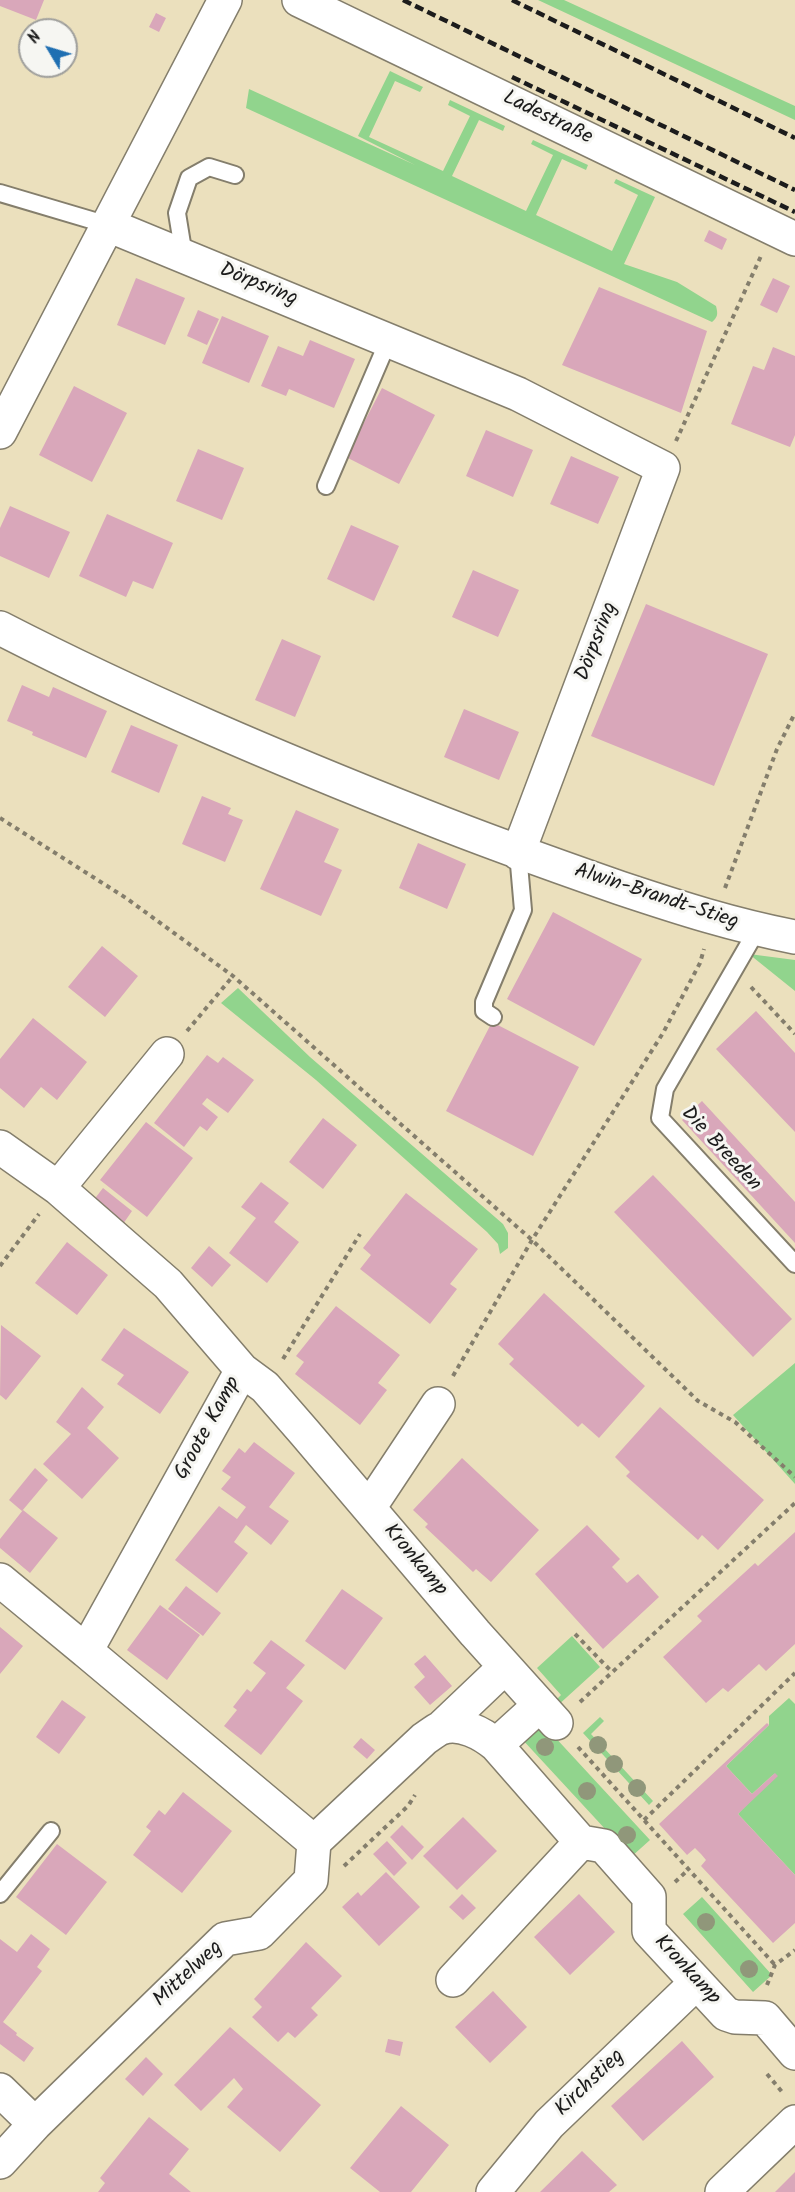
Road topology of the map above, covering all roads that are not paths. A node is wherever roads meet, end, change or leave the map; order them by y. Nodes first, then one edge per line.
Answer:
1 (225, 0) edge
2 (299, 0) edge
3 (235, 175) dead end
4 (0, 193) edge
5 (108, 225) junction
6 (785, 234) edge
7 (184, 256) junction
8 (389, 339) junction
9 (0, 432) edge
10 (326, 486) dead end
11 (0, 628) edge
12 (518, 854) junction
13 (757, 930) junction
14 (795, 937) edge
15 (493, 1017) dead end
16 (167, 1054) road end
17 (0, 1147) edge
18 (58, 1188) junction
19 (795, 1264) edge
20 (253, 1378) junction
21 (438, 1404) road end
22 (369, 1508) junction
23 (0, 1580) edge
24 (86, 1651) junction
25 (505, 1667) junction
26 (442, 1727) junction
27 (489, 1739) junction
28 (51, 1831) dead end
29 (314, 1842) junction
30 (581, 1842) junction
31 (0, 1894) edge
32 (453, 1980) dead end
33 (696, 1983) junction
34 (795, 2053) edge
35 (0, 2090) edge
36 (795, 2122) edge
37 (35, 2124) junction
38 (0, 2162) edge
39 (493, 2192) edge
40 (722, 2192) edge

1 - 5 street
2 - 6 street, Ladestraße
3 - 7 lane
4 - 5 lane
5 - 7 street, Dörpsring
5 - 9 street
7 - 8 street, Dörpsring
8 - 10 lane
8 - 12 street, Dörpsring
11 - 12 street
12 - 13 street, Alwin-Brandt-Stieg
12 - 15 lane
13 - 14 street, Alwin-Brandt-Stieg
13 - 19 lane, Die Breeden
16 - 18 street
17 - 18 street, Groote Kamp
18 - 20 street, Groote Kamp
20 - 22 street, Kronkamp
20 - 24 street, Groote Kamp
21 - 22 street, Kronkamp
22 - 25 street, Kronkamp
23 - 24 street
24 - 29 street
25 - 26 street
25 - 27 street, Kronkamp
26 - 27 street
26 - 29 street
27 - 30 street
28 - 31 lane
29 - 37 street, Mittelweg
30 - 32 street
30 - 33 street, Kronkamp
33 - 34 street, Kronkamp
33 - 39 street, Kirchstieg
35 - 37 street
36 - 40 street
37 - 38 street, Mittelweg

